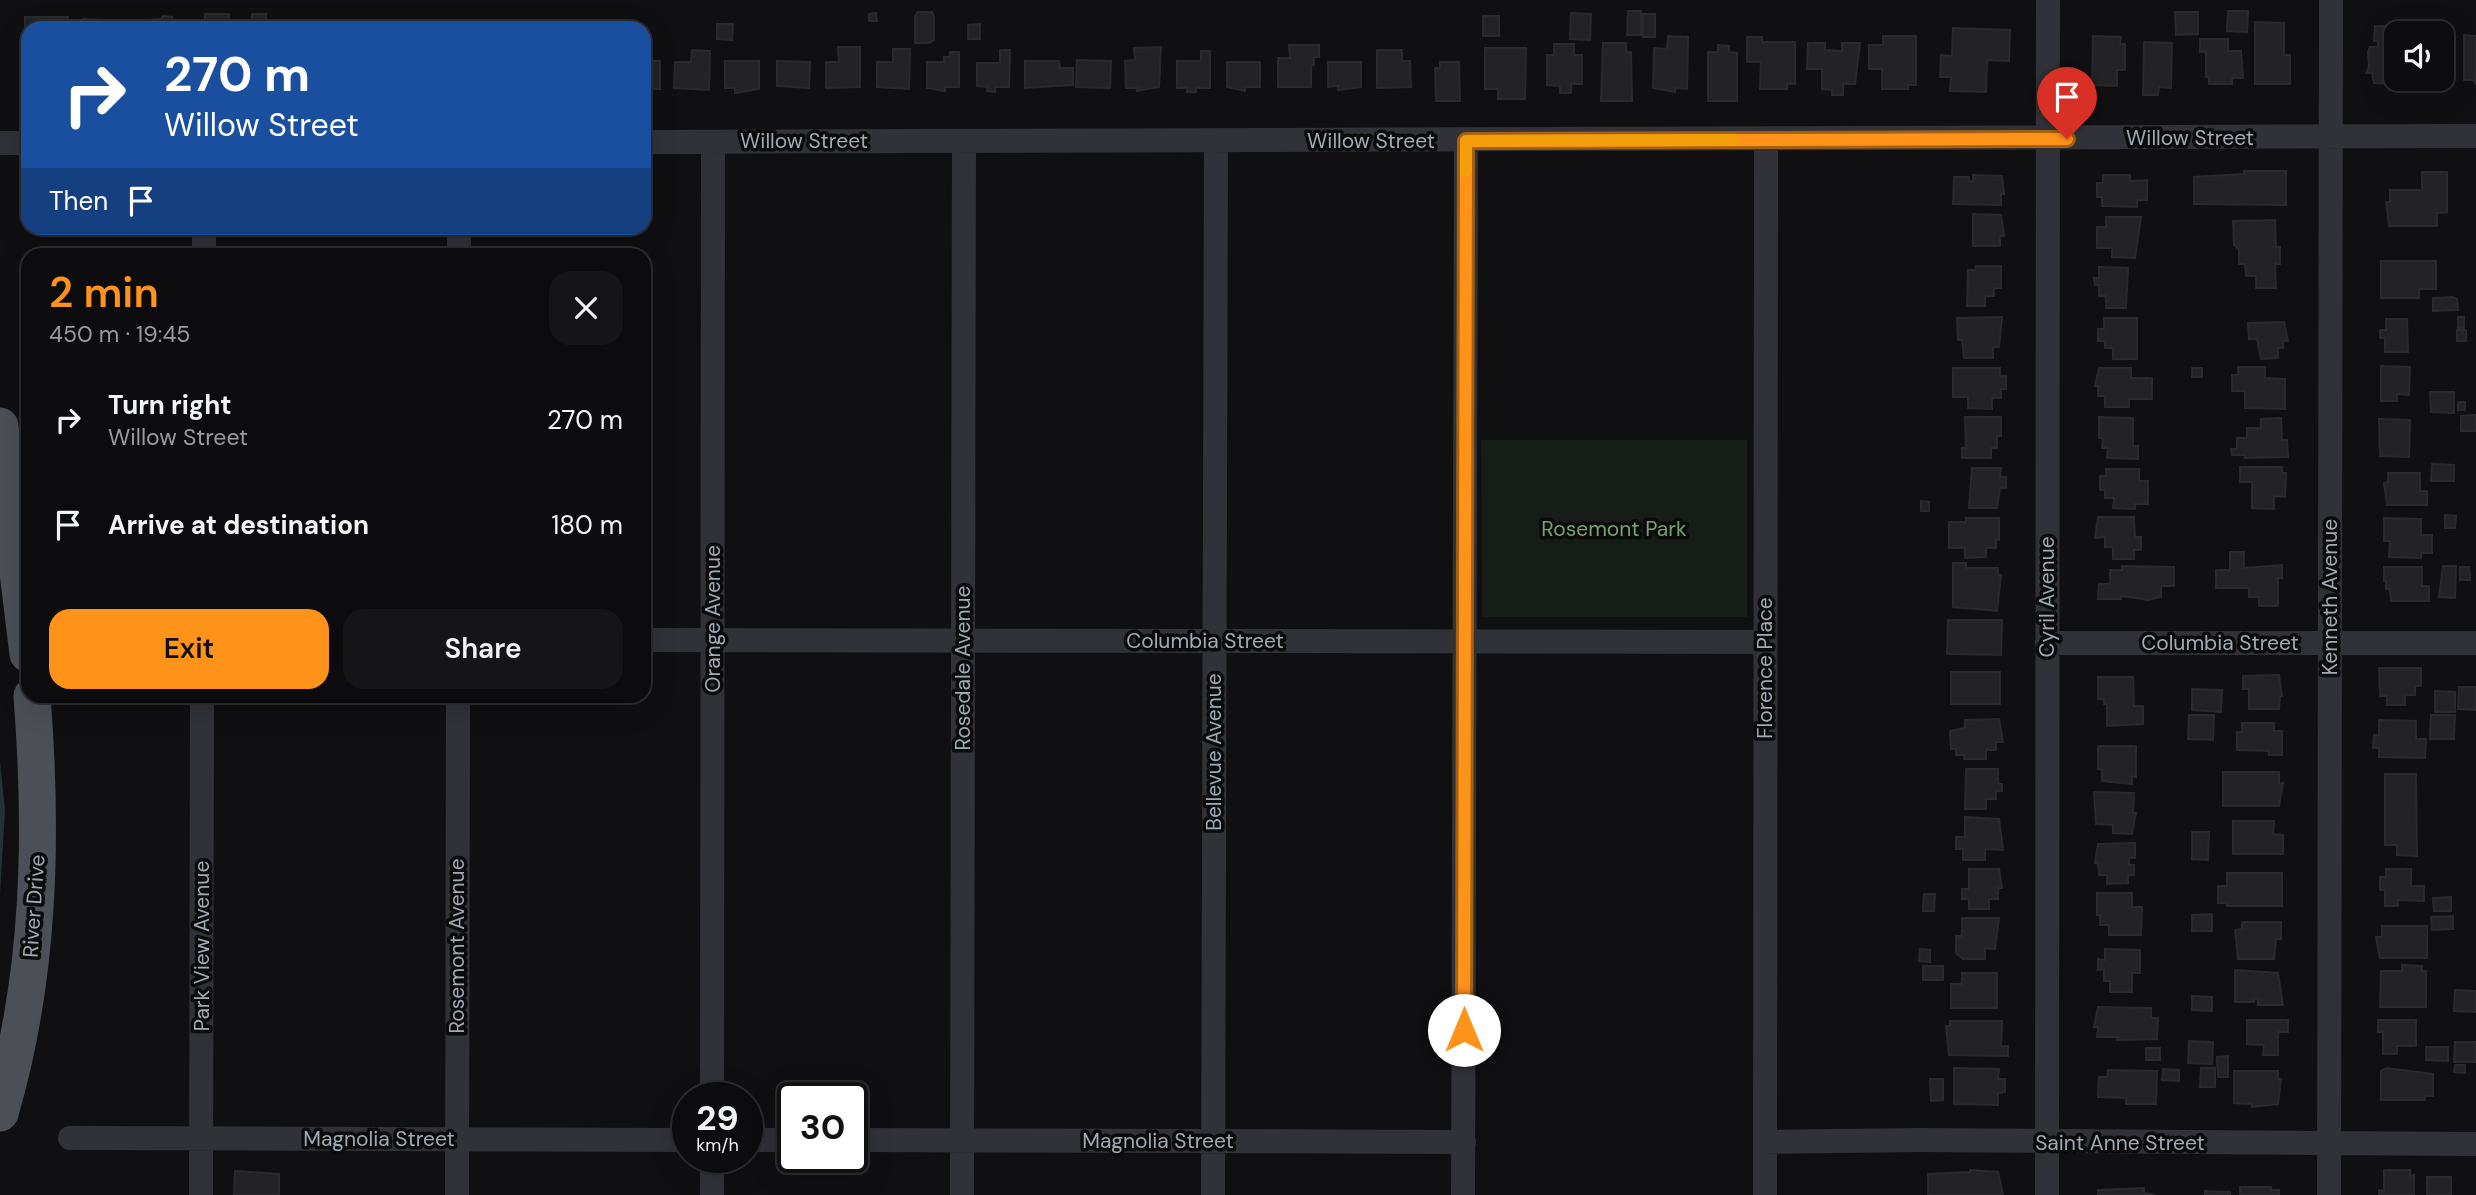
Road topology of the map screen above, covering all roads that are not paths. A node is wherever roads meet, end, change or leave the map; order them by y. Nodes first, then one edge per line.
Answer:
1 (2048, 0) edge
2 (2331, 0) edge
3 (2476, 136) edge
4 (2330, 138) junction
5 (1766, 140) junction
6 (2048, 140) junction
7 (964, 141) junction
8 (1216, 141) junction
9 (1466, 141) junction
10 (651, 142) edge
11 (713, 142) junction
12 (0, 143) edge
13 (21, 143) edge
14 (0, 426) edge
15 (21, 596) edge
16 (651, 640) edge
17 (712, 640) junction
18 (964, 641) junction
19 (1215, 641) junction
20 (1465, 642) junction
21 (1765, 642) junction
22 (2047, 643) junction
23 (2330, 643) junction
24 (2476, 643) edge
25 (32, 703) edge
26 (202, 703) edge
27 (458, 703) edge
28 (712, 1082) edge
29 (0, 1113) edge
30 (71, 1138) dead end
31 (202, 1139) junction
32 (457, 1139) junction
33 (672, 1140) edge
34 (868, 1140) edge
35 (962, 1140) junction
36 (1213, 1141) junction
37 (1464, 1142) junction
38 (1765, 1142) junction
39 (2047, 1143) junction
40 (2329, 1143) junction
41 (2476, 1144) edge
42 (712, 1173) edge
43 (201, 1195) edge
44 (457, 1195) edge
45 (712, 1195) edge
46 (962, 1195) edge
47 (1213, 1195) edge
48 (1463, 1195) edge
49 (1765, 1195) edge
50 (2047, 1195) edge
51 (2329, 1195) edge

1 - 6 street, Cyril Avenue
2 - 4 street, Kenneth Avenue
3 - 4 street, Willow Street
4 - 6 street, Willow Street
4 - 23 street, Kenneth Avenue
5 - 6 street, Willow Street
5 - 9 street, Willow Street
5 - 21 street, Florence Place
6 - 22 street, Cyril Avenue
7 - 8 street, Willow Street
7 - 11 street, Willow Street
7 - 18 street, Rosedale Avenue
8 - 9 street, Willow Street
8 - 19 street, Bellevue Avenue
9 - 20 street
10 - 11 street, Willow Street
11 - 17 street, Orange Avenue
12 - 13 street
14 - 15 main road
16 - 17 street, Columbia Street
17 - 18 street, Columbia Street
17 - 28 street, Orange Avenue
18 - 19 street, Columbia Street
18 - 35 street, Rosedale Avenue
19 - 20 street, Columbia Street
19 - 36 street, Bellevue Avenue
20 - 21 street, Columbia Street
20 - 37 street
21 - 38 street, Florence Place
22 - 23 street, Columbia Street
22 - 39 street, Cyril Avenue
23 - 24 street, Columbia Street
23 - 40 street, Kenneth Avenue
25 - 29 main road, River Drive
26 - 31 street, Park View Avenue
27 - 32 street, Rosemont Avenue
30 - 31 street, Magnolia Street
31 - 32 street, Magnolia Street
31 - 43 street, Park View Avenue
32 - 33 street, Magnolia Street
32 - 44 street, Rosemont Avenue
34 - 35 street, Magnolia Street
35 - 36 street, Magnolia Street
35 - 46 street, Rosedale Avenue
36 - 37 street, Magnolia Street
36 - 47 street, Bellevue Avenue
37 - 48 street
38 - 39 street, Saint Anne Street
38 - 49 street, Florence Place
39 - 40 street, Saint Anne Street
39 - 50 street, Cyril Avenue
40 - 41 street, Saint Anne Street
40 - 51 street, Kenneth Avenue
42 - 45 street

